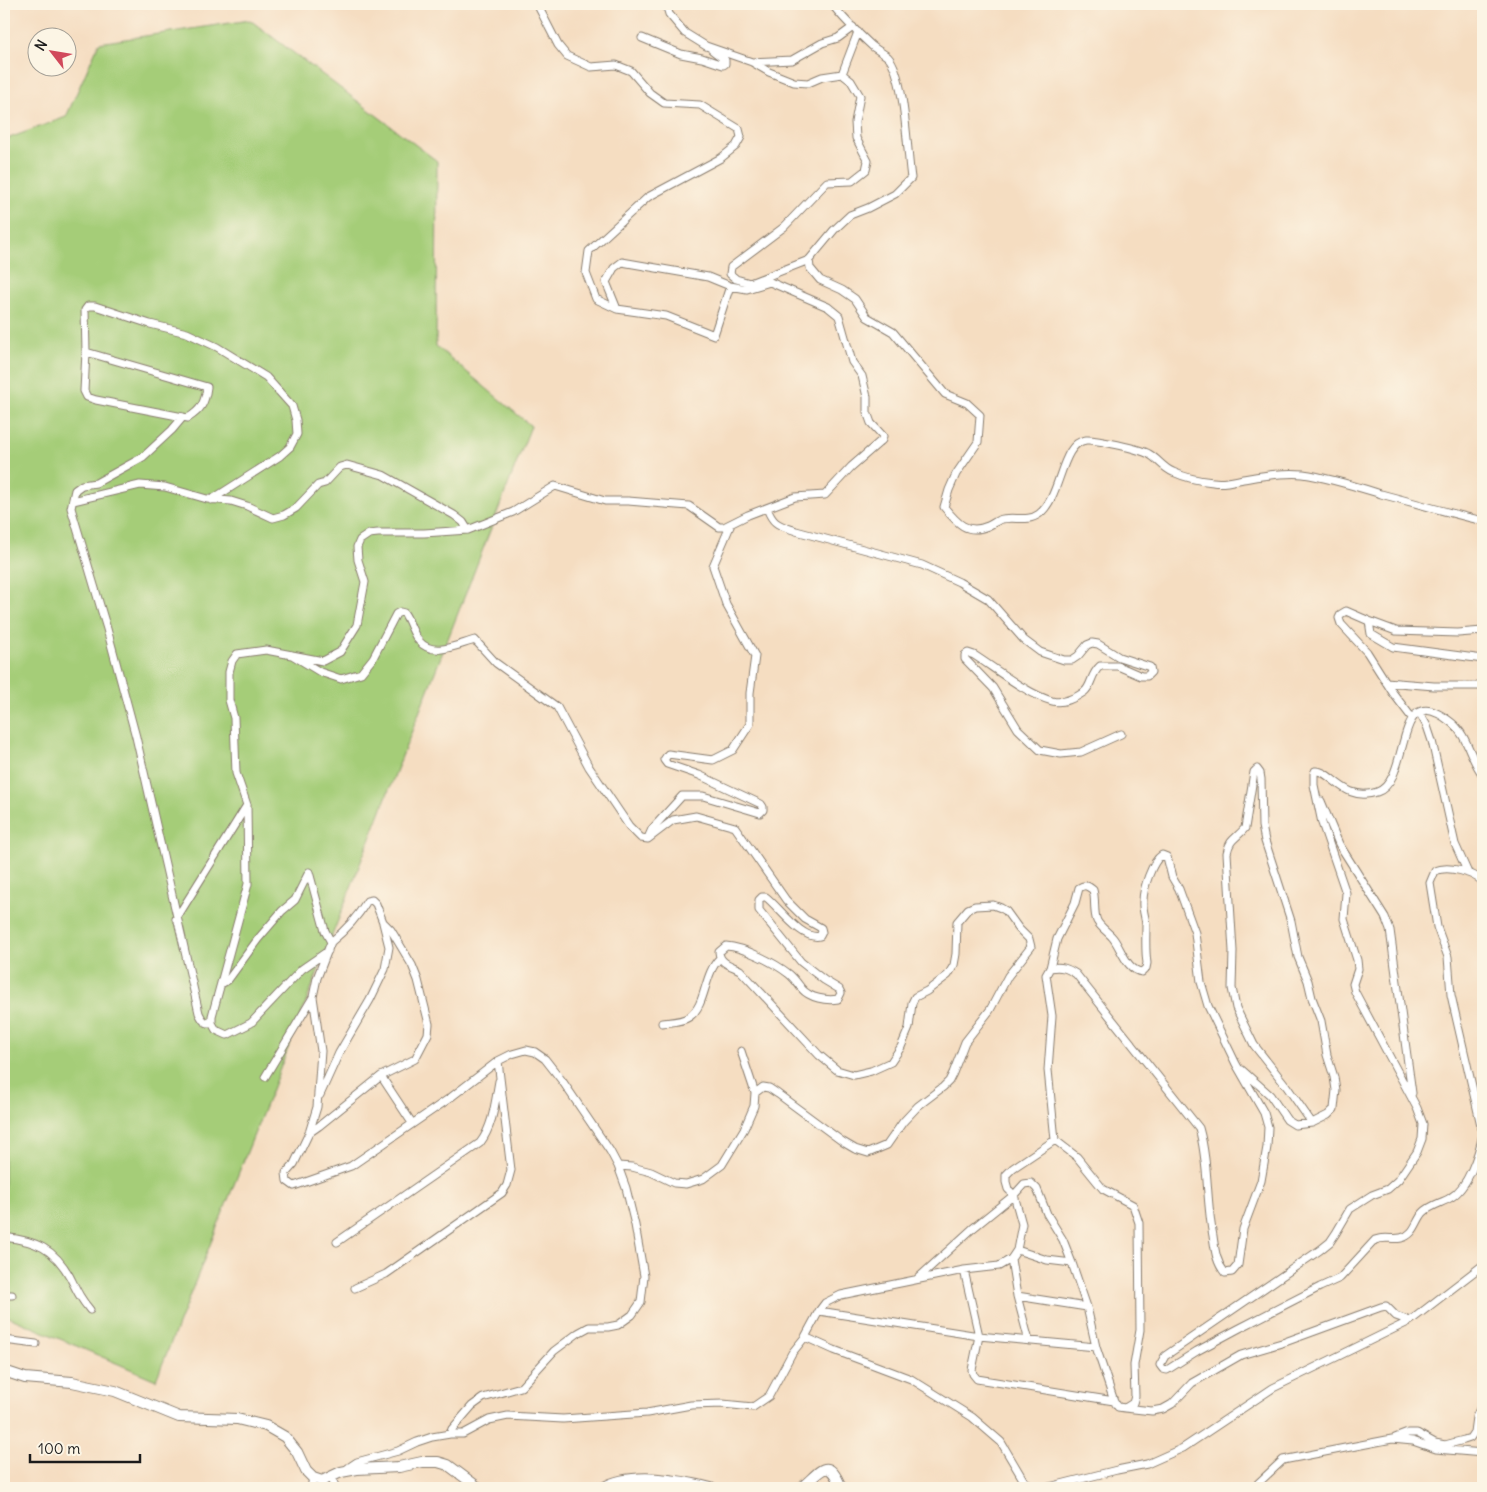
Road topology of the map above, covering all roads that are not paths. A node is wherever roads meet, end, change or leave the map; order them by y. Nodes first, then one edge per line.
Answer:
1 (537, 4) edge
2 (669, 4) edge
3 (832, 4) edge
4 (856, 30) junction
5 (642, 38) dead end
6 (706, 46) junction
7 (752, 62) junction
8 (842, 74) junction
9 (809, 260) junction
10 (769, 279) junction
11 (730, 286) junction
12 (617, 309) junction
13 (86, 352) junction
14 (183, 417) junction
15 (211, 500) junction
16 (73, 501) junction
17 (767, 508) junction
18 (1483, 521) edge
19 (731, 524) junction
20 (468, 530) junction
21 (1368, 621) junction
22 (1483, 631) edge
23 (292, 655) junction
24 (1483, 659) edge
25 (1386, 682) junction
26 (1483, 686) edge
27 (1419, 712) junction
28 (1412, 718) junction
29 (1121, 734) dead end
30 (1483, 774) edge
31 (1314, 785) junction
32 (247, 805) junction
33 (648, 839) junction
34 (1468, 873) junction
35 (1483, 882) edge
36 (176, 920) junction
37 (383, 922) junction
38 (331, 942) junction
39 (328, 951) junction
40 (720, 958) junction
41 (1050, 968) junction
42 (221, 984) junction
43 (313, 996) junction
44 (212, 1023) junction
45 (662, 1023) dead end
46 (742, 1051) dead end
47 (498, 1062) junction
48 (1236, 1064) junction
49 (381, 1076) junction
50 (265, 1077) dead end
51 (500, 1077) junction
52 (755, 1093) junction
53 (319, 1098) junction
54 (1417, 1108) junction
55 (412, 1123) junction
56 (1312, 1123) junction
57 (309, 1133) junction
58 (1055, 1140) junction
59 (618, 1166) junction
60 (1014, 1195) junction
61 (4, 1237) edge
62 (337, 1242) dead end
63 (1018, 1250) junction
64 (1011, 1259) junction
65 (1072, 1263) junction
66 (1483, 1265) edge
67 (964, 1270) junction
68 (916, 1280) junction
69 (354, 1288) dead end
70 (4, 1295) edge
71 (12, 1295) dead end
72 (1017, 1296) junction
73 (1087, 1307) junction
74 (90, 1310) dead end
75 (819, 1311) junction
76 (1410, 1321) junction
77 (805, 1336) junction
78 (979, 1336) junction
79 (4, 1340) edge
80 (1029, 1341) junction
81 (36, 1344) dead end
82 (1096, 1347) junction
83 (4, 1371) edge
84 (1114, 1401) junction
85 (1483, 1402) edge
86 (1126, 1408) junction
87 (450, 1434) junction
88 (1392, 1439) junction
89 (1483, 1453) edge
90 (341, 1472) junction
91 (331, 1477) junction
92 (312, 1483) edge
93 (336, 1488) edge
94 (479, 1488) edge
95 (603, 1488) edge
96 (711, 1488) edge
97 (801, 1488) edge
98 (841, 1488) edge
99 (1035, 1488) edge
100 (1045, 1488) edge
101 (1253, 1488) edge

1 - 12 street
2 - 6 street
3 - 4 street
4 - 7 street
4 - 8 street
4 - 9 street
5 - 6 street
6 - 7 street
7 - 8 street
8 - 10 street
9 - 10 street
9 - 18 street
10 - 11 street
10 - 17 street
11 - 12 street
11 - 12 street
13 - 14 street
13 - 14 street
13 - 15 street
14 - 16 street
15 - 16 street
15 - 20 street
16 - 36 street
17 - 19 street
17 - 29 street
19 - 20 street
19 - 33 street
20 - 23 street
21 - 22 street
21 - 24 street
21 - 25 street
23 - 32 street
23 - 33 street
25 - 26 street
25 - 28 street
27 - 28 street
27 - 30 street
27 - 34 street
28 - 31 street
31 - 54 street
31 - 54 street
32 - 36 street
32 - 42 street
33 - 40 street
34 - 35 street
34 - 54 street
36 - 44 street
37 - 38 street
37 - 49 street
37 - 53 street
38 - 39 street
38 - 42 street
39 - 43 street
39 - 44 street
40 - 45 street
40 - 52 street
41 - 48 street
41 - 48 street
41 - 58 street
42 - 44 street
43 - 50 street
43 - 53 street
46 - 52 street
47 - 51 street
47 - 55 street
47 - 59 street
48 - 56 street
49 - 55 street
49 - 57 street
51 - 62 street
51 - 69 street
52 - 59 street
53 - 57 street
55 - 57 street
56 - 56 street
58 - 60 street
58 - 86 street
59 - 87 street
60 - 63 street
60 - 65 street
60 - 68 street
61 - 74 street
63 - 64 street
63 - 65 street
64 - 67 street
64 - 72 street
65 - 73 street
66 - 76 street
67 - 68 street
67 - 78 street
68 - 75 street
70 - 71 street
72 - 73 street
72 - 80 street
73 - 82 street
75 - 77 street
75 - 78 street
76 - 86 street
76 - 100 street
77 - 87 street
77 - 99 street
78 - 80 street
78 - 84 street
79 - 81 street
80 - 82 street
82 - 84 street
83 - 92 main road
84 - 86 street
85 - 88 street
87 - 90 street
88 - 89 street
88 - 101 street
90 - 91 main road
90 - 94 main road
91 - 92 main road
91 - 93 street
95 - 96 main road
97 - 98 main road

